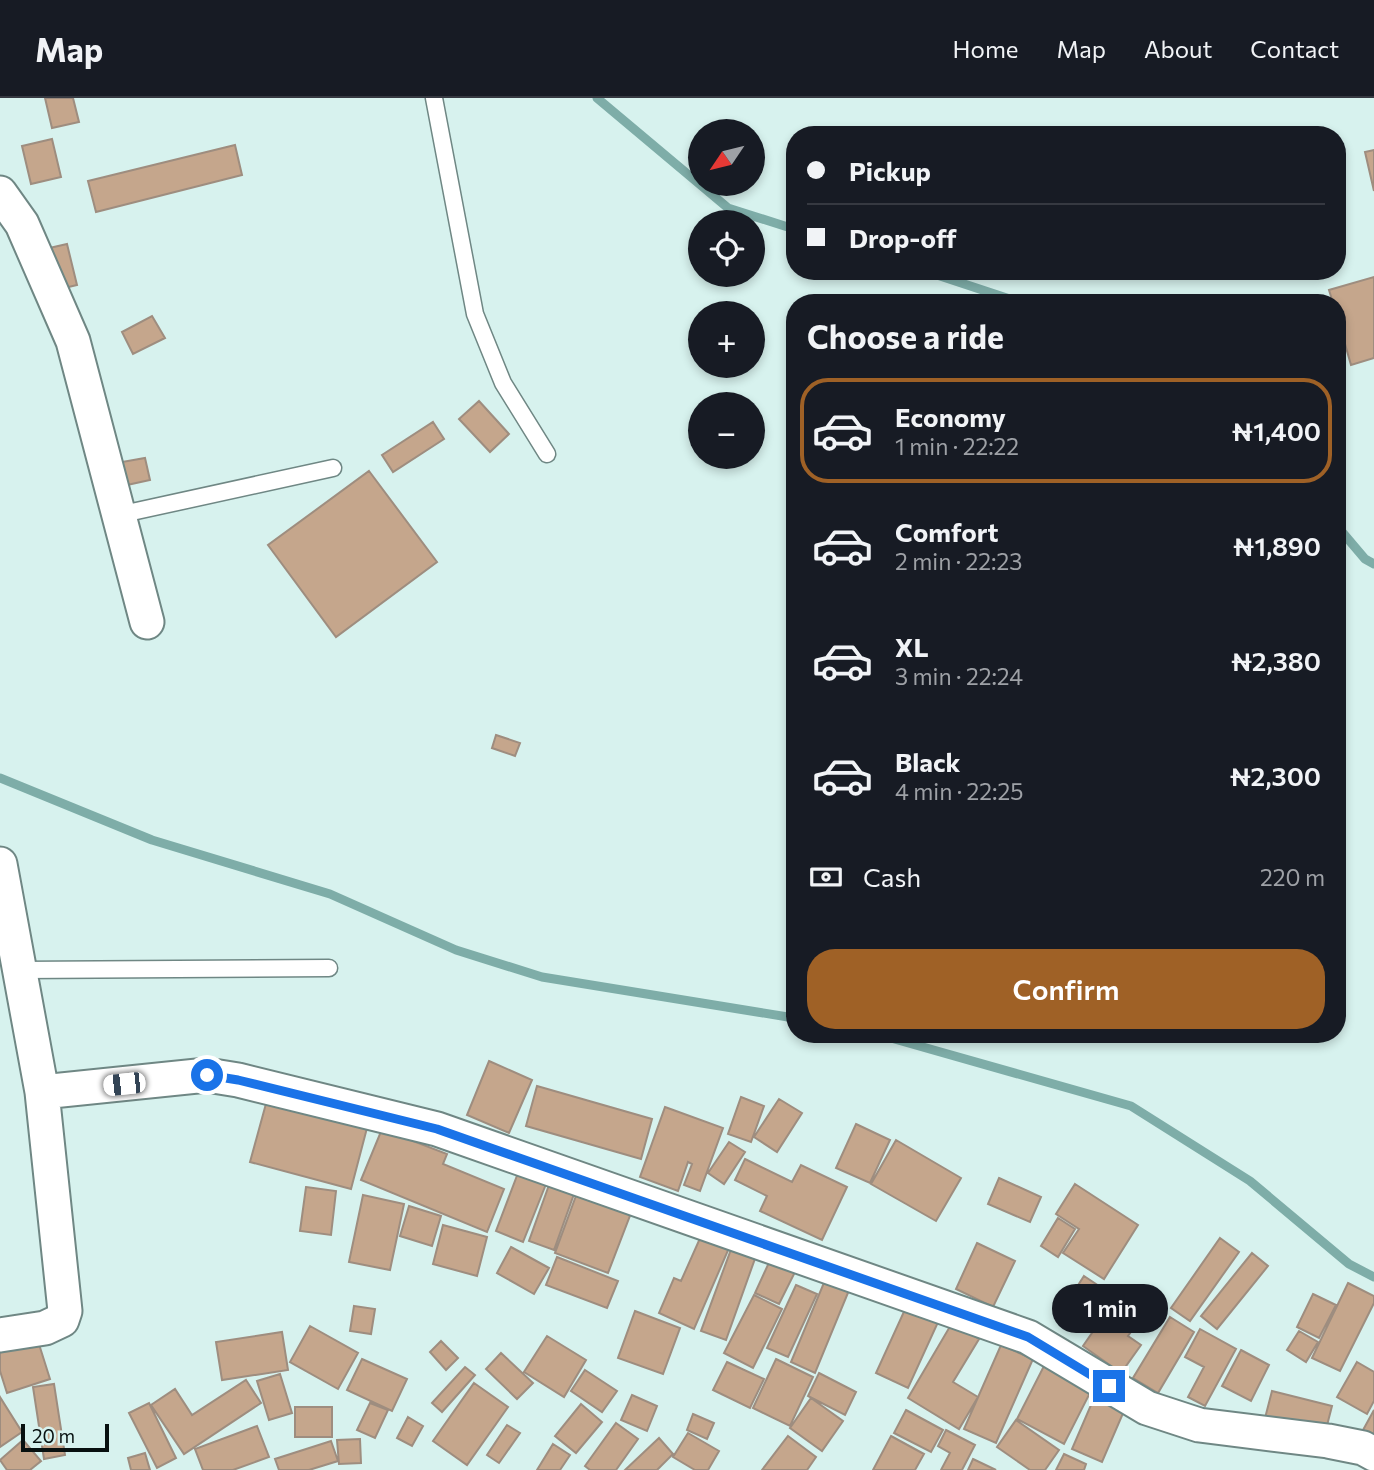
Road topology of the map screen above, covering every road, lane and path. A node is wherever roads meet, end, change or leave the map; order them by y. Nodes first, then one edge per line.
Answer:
1 (434, 98) edge
2 (0, 193) edge
3 (547, 454) dead end
4 (333, 468) dead end
5 (118, 515) junction
6 (147, 622) dead end
7 (0, 864) edge
8 (329, 968) dead end
9 (20, 970) junction
10 (42, 1092) junction
11 (0, 1335) edge
12 (1374, 1454) edge

1 - 3 lane
2 - 5 street
4 - 5 lane
5 - 6 street
7 - 9 street
8 - 9 lane
9 - 10 street
10 - 11 street
10 - 12 street

